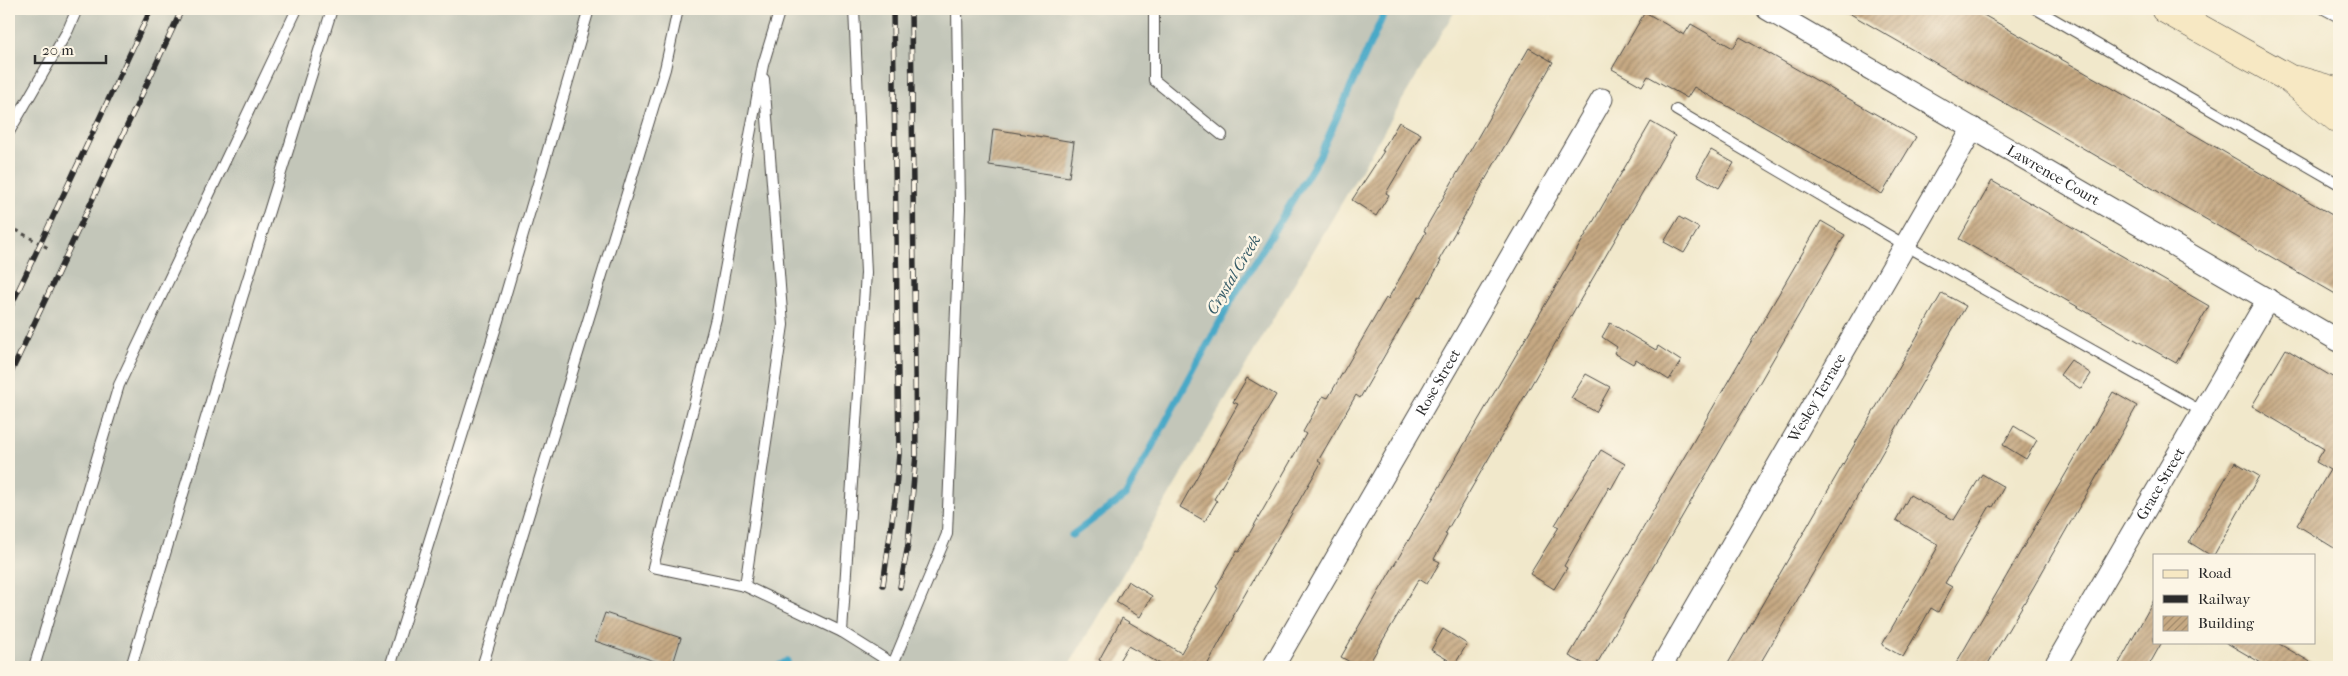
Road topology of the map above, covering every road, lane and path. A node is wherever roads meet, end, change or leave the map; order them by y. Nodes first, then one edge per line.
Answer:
1 (77, 9) edge
2 (297, 9) edge
3 (332, 9) edge
4 (589, 9) edge
5 (678, 9) edge
6 (780, 9) edge
7 (854, 9) edge
8 (957, 9) edge
9 (1154, 9) edge
10 (1767, 9) edge
11 (2036, 9) edge
12 (2165, 9) edge
13 (2324, 9) edge
14 (2339, 17) edge
15 (763, 65) junction
16 (2290, 79) junction
17 (2339, 92) edge
18 (1602, 99) dead end
19 (1676, 110) dead end
20 (2339, 120) edge
21 (1973, 128) junction
22 (9, 132) edge
23 (1222, 134) dead end
24 (2339, 184) edge
25 (9, 226) edge
26 (1905, 245) junction
27 (50, 249) dead end
28 (2268, 299) junction
29 (2339, 341) edge
30 (2203, 412) junction
31 (745, 586) junction
32 (842, 632) junction
33 (34, 667) edge
34 (131, 667) edge
35 (390, 667) edge
36 (482, 667) edge
37 (1273, 667) edge
38 (1661, 667) edge
39 (2054, 667) edge

1 - 22 lane
2 - 33 lane
3 - 34 lane
4 - 35 lane
5 - 36 lane
6 - 15 lane
7 - 32 lane
8 - 32 lane
9 - 23 lane
10 - 21 street, Lawrence Court
11 - 24 lane
12 - 16 main road
13 - 14 lane
15 - 31 lane
15 - 31 lane
16 - 17 main road
16 - 20 main road
18 - 37 street, Rose Street
19 - 26 lane
21 - 26 street, Wesley Terrace
21 - 28 street, Lawrence Court
25 - 27 path
26 - 30 lane
26 - 38 street, Wesley Terrace
28 - 29 street, Lawrence Court
28 - 30 street, Grace Street
30 - 39 street, Grace Street
31 - 32 lane

